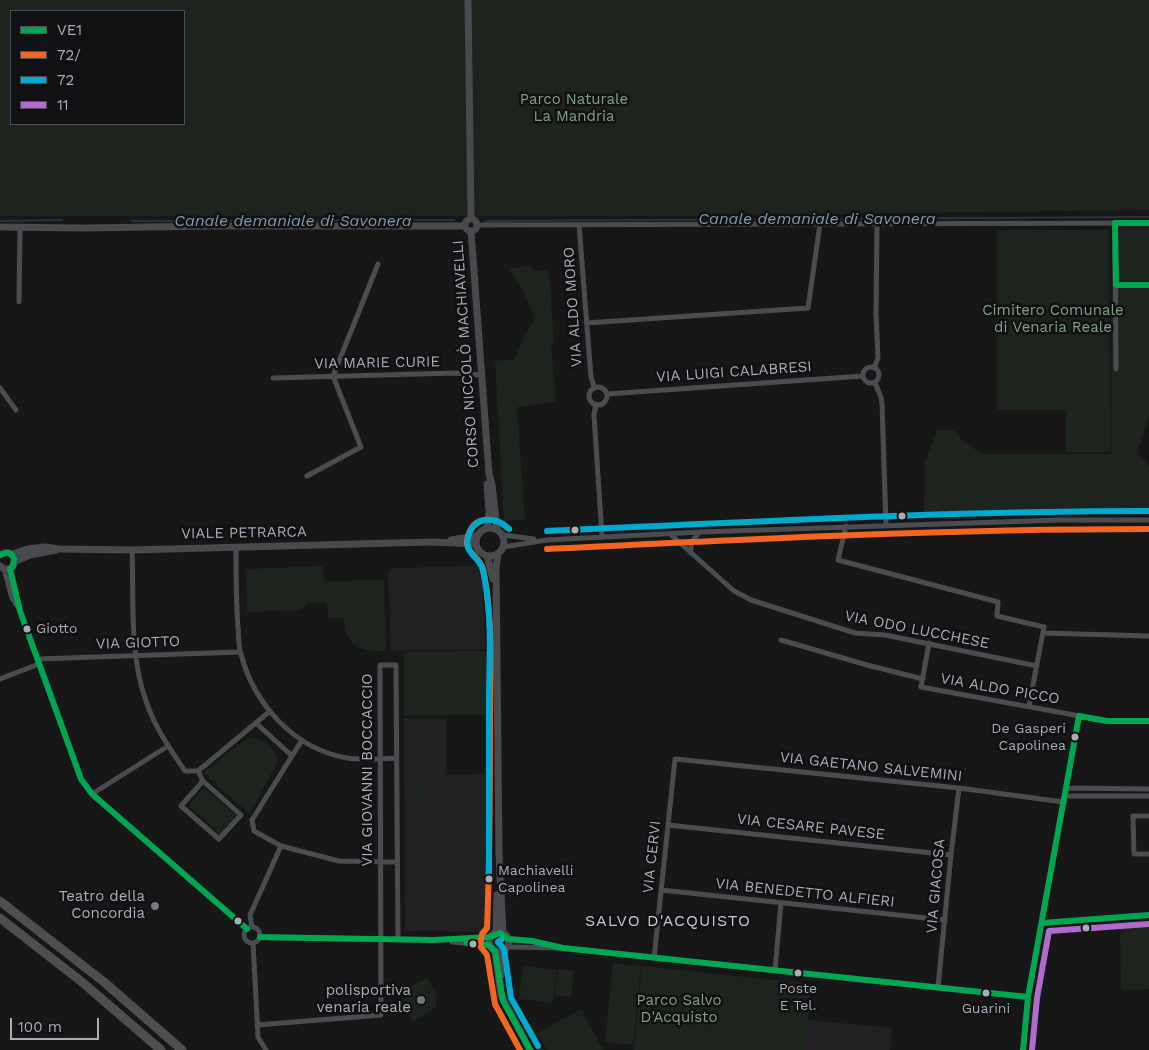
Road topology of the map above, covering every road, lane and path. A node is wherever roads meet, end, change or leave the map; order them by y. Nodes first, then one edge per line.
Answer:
1 (468, 0) edge
2 (471, 218) junction
3 (1115, 223) junction
4 (1149, 223) edge
5 (820, 224) junction
6 (877, 224) junction
7 (477, 225) junction
8 (579, 225) junction
9 (464, 226) junction
10 (0, 227) edge
11 (20, 227) junction
12 (37, 227) junction
13 (132, 227) junction
14 (471, 231) junction
15 (378, 264) dead end
16 (1116, 285) junction
17 (1149, 285) edge
18 (20, 302) dead end
19 (586, 323) junction
20 (874, 368) junction
21 (1116, 369) dead end
22 (481, 375) junction
23 (333, 376) junction
24 (863, 376) junction
25 (273, 378) dead end
26 (875, 383) junction
27 (594, 387) junction
28 (0, 388) edge
29 (607, 394) junction
30 (596, 404) junction
31 (16, 410) dead end
32 (489, 474) junction
33 (307, 476) dead end
34 (1149, 520) edge
35 (846, 526) junction
36 (886, 526) junction
37 (486, 528) junction
38 (497, 529) junction
39 (700, 532) junction
40 (669, 534) junction
41 (503, 535) junction
42 (602, 536) junction
43 (476, 540) junction
44 (546, 540) junction
45 (236, 547) junction
46 (503, 547) junction
47 (132, 550) junction
48 (692, 553) junction
49 (498, 554) junction
50 (0, 555) edge
51 (487, 556) junction
52 (14, 558) junction
53 (5, 568) edge
54 (498, 614) junction
55 (1044, 630) junction
56 (1149, 636) edge
57 (781, 640) dead end
58 (929, 644) junction
59 (240, 652) junction
60 (135, 656) junction
61 (38, 661) junction
62 (1036, 666) junction
63 (0, 679) edge
64 (922, 679) junction
65 (1029, 706) junction
66 (269, 712) junction
67 (1080, 716) junction
68 (1149, 721) edge
69 (256, 723) junction
70 (302, 740) junction
71 (168, 746) junction
72 (291, 755) junction
73 (396, 758) junction
74 (380, 759) junction
75 (675, 759) joint
76 (198, 771) junction
77 (203, 781) junction
78 (959, 788) junction
79 (1066, 788) junction
80 (1149, 789) edge
81 (92, 794) junction
82 (1149, 796) edge
83 (1064, 799) junction
84 (241, 814) junction
85 (1149, 816) edge
86 (252, 820) junction
87 (668, 824) junction
88 (281, 846) junction
89 (1149, 854) edge
90 (951, 855) junction
91 (380, 862) junction
92 (397, 862) junction
93 (661, 890) junction
94 (0, 900) edge
95 (781, 903) junction
96 (1149, 915) edge
97 (0, 918) edge
98 (945, 920) junction
99 (1042, 923) junction
100 (249, 928) junction
101 (260, 937) junction
102 (380, 939) junction
103 (398, 940) junction
104 (499, 941) junction
105 (252, 943) junction
106 (654, 958) junction
107 (775, 970) junction
108 (499, 982) junction
109 (938, 987) junction
110 (1028, 998) junction
111 (257, 1025) junction
112 (161, 1050) edge
113 (182, 1050) edge
114 (266, 1050) edge
115 (530, 1050) edge
116 (1023, 1050) edge

1 - 2 street
2 - 7 street
2 - 9 street
3 - 4 street
3 - 6 street
3 - 16 street
5 - 6 street
5 - 8 street
5 - 19 street
6 - 20 street
7 - 8 street
7 - 14 street
8 - 19 street, VIA ALDO MORO
9 - 13 street
9 - 14 street
10 - 11 street
11 - 12 street
11 - 18 street
12 - 13 street
12 - 13 street
14 - 22 street, CORSO NICCOLÒ MACHIAVELLI
15 - 23 street
16 - 17 street
16 - 21 street
19 - 27 street, VIA ALDO MORO
20 - 24 street
20 - 26 street
22 - 23 street, VIA MARIE CURIE
22 - 32 street, CORSO NICCOLÒ MACHIAVELLI
23 - 25 street, VIA MARIE CURIE
23 - 33 street
24 - 26 street
24 - 29 street, VIA LUIGI CALABRESI
26 - 36 street
27 - 29 street
27 - 30 street
28 - 31 street
29 - 30 street
30 - 42 street
32 - 37 street, CORSO NICCOLÒ MACHIAVELLI
32 - 38 street, CORSO NICCOLÒ MACHIAVELLI
34 - 36 street
35 - 36 street
35 - 39 street
35 - 55 street
37 - 38 street
37 - 43 street
38 - 41 street
39 - 40 street
39 - 48 street
40 - 42 street
40 - 48 street
41 - 44 street
41 - 46 street
42 - 44 street
43 - 45 street, VIALE PETRARCA
43 - 51 street
44 - 46 street
45 - 47 street, VIALE PETRARCA
45 - 59 street
46 - 49 street
47 - 52 street, VIALE PETRARCA
47 - 60 street
48 - 58 street, VIA ODO LUCCHESE
49 - 51 street
49 - 54 street
50 - 52 street, VIALE PETRARCA
51 - 54 street
52 - 53 street
53 - 61 street
54 - 104 street
55 - 56 street
55 - 62 street
57 - 64 street
58 - 62 street, VIA ODO LUCCHESE
58 - 64 street, VIA ALDO PICCO
59 - 60 street, VIA GIOTTO
59 - 66 street
60 - 61 street, VIA GIOTTO
60 - 71 street
61 - 63 street, VIA GIOTTO
61 - 81 street
62 - 65 street
64 - 65 street, VIA ALDO PICCO
65 - 67 street, VIA ALDO PICCO
66 - 69 street
66 - 70 street
67 - 68 street, VIA ALDO PICCO
67 - 79 street
69 - 72 street
69 - 76 street
70 - 72 street
70 - 74 street
71 - 76 street
71 - 81 street
72 - 86 street
73 - 74 street
73 - 74 street, VIA GIOVANNI BOCCACCIO
73 - 92 street, VIA GIOVANNI BOCCACCIO
74 - 91 street, VIA GIOVANNI BOCCACCIO
75 - 78 street, VIA GAETANO SALVEMINI
75 - 87 street, VIA CERVI
76 - 77 street
77 - 84 street
77 - 84 street
78 - 83 street, VIA GAETANO SALVEMINI
78 - 90 street, VIA GIACOSA
79 - 80 street
79 - 83 street
81 - 100 street
82 - 83 street, VIA GAETANO SALVEMINI
83 - 99 street
84 - 86 street
85 - 89 street
86 - 88 street
87 - 90 street, VIA CESARE PAVESE
87 - 93 street, VIA CERVI
88 - 91 street
88 - 100 street
90 - 98 street, VIA GIACOSA
91 - 92 street
91 - 102 street, VIA GIOVANNI BOCCACCIO
92 - 103 street, VIA GIOVANNI BOCCACCIO
93 - 95 street, VIA BENEDETTO ALFIERI
93 - 106 street, VIA CERVI
94 - 113 highway
95 - 98 street, VIA BENEDETTO ALFIERI
95 - 107 street
96 - 99 street
97 - 112 highway
98 - 109 street, VIA GIACOSA
99 - 110 street
100 - 101 street
100 - 105 street
101 - 102 street
101 - 105 street
102 - 103 street
102 - 111 street, VIA GIOVANNI BOCCACCIO
103 - 104 street
104 - 106 street
104 - 108 street
104 - 108 street
105 - 111 street
106 - 107 street
107 - 109 street
108 - 115 street
109 - 110 street
110 - 116 street
111 - 114 street

